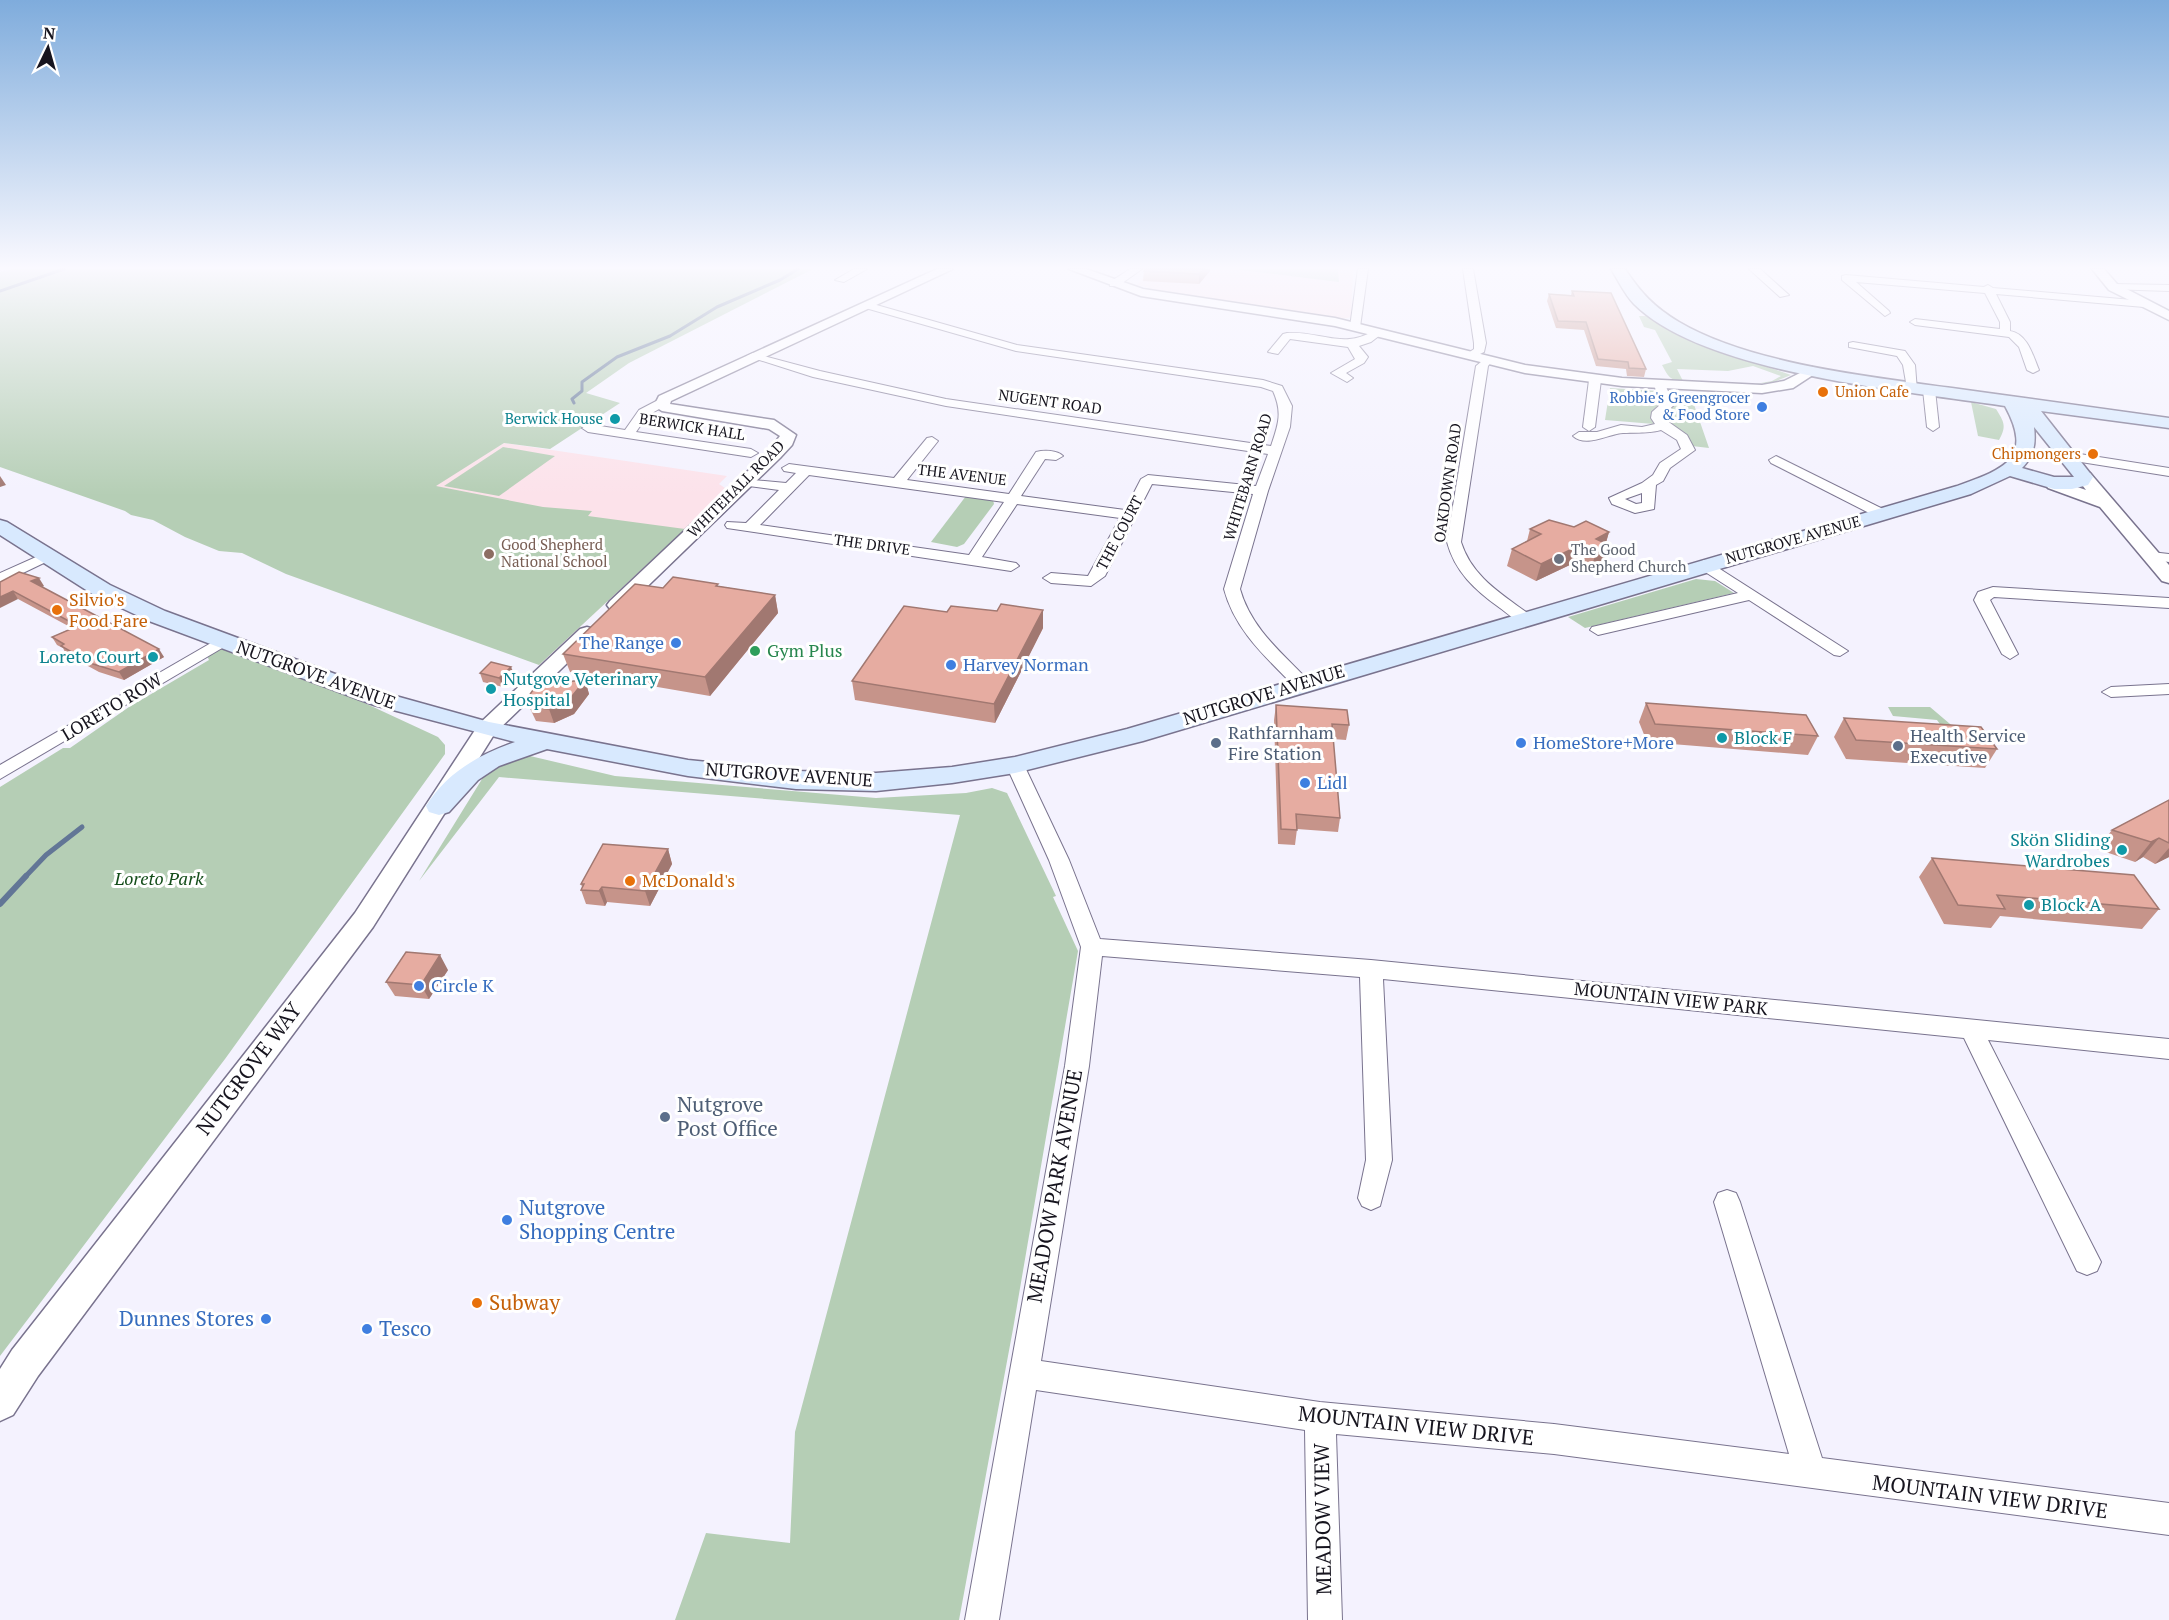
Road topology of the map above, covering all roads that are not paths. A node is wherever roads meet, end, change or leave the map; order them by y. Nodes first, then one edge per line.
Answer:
1 (778, 345) edge
2 (1004, 345) edge
3 (1279, 345) edge
4 (1352, 345) edge
5 (1425, 345) edge
6 (1480, 345) edge
7 (1721, 345) edge
8 (1854, 345) dead end
9 (2022, 345) edge
10 (1291, 349) dead end
11 (753, 356) junction
12 (1470, 356) junction
13 (1487, 360) junction
14 (2033, 370) dead end
15 (1812, 371) junction
16 (1347, 378) dead end
17 (1595, 380) junction
18 (1660, 385) junction
19 (1921, 389) junction
20 (662, 402) junction
21 (2025, 412) junction
22 (2169, 423) edge
23 (1663, 426) junction
24 (1933, 427) dead end
25 (588, 428) dead end
26 (628, 434) junction
27 (932, 441) dead end
28 (1275, 451) junction
29 (2024, 452) junction
30 (751, 453) dead end
31 (1056, 456) dead end
32 (2067, 456) junction
33 (1776, 460) dead end
34 (789, 468) dead end
35 (2009, 470) junction
36 (805, 471) junction
37 (2169, 472) edge
38 (2084, 477) junction
39 (746, 482) junction
40 (897, 483) junction
41 (2054, 484) junction
42 (1648, 486) dead end
43 (789, 487) junction
44 (1261, 491) junction
45 (1011, 498) junction
46 (2105, 503) junction
47 (1882, 514) junction
48 (1130, 515) junction
49 (732, 525) dead end
50 (0, 526) edge
51 (750, 527) junction
52 (45, 556) junction
53 (2160, 557) edge
54 (973, 560) junction
55 (1704, 565) junction
56 (1011, 566) dead end
57 (2169, 577) edge
58 (1051, 578) dead end
59 (0, 579) edge
60 (1750, 595) junction
61 (2169, 603) edge
62 (1524, 618) junction
63 (1598, 630) dead end
64 (223, 641) junction
65 (1840, 651) dead end
66 (2010, 654) dead end
67 (1302, 684) junction
68 (2169, 690) edge
69 (2111, 692) dead end
70 (487, 729) junction
71 (545, 740) junction
72 (1015, 765) junction
73 (0, 772) edge
74 (439, 806) junction
75 (1092, 946) junction
76 (1371, 969) junction
77 (1971, 1029) junction
78 (2169, 1049) edge
79 (1371, 1198) dead end
80 (1727, 1202) dead end
81 (2087, 1262) dead end
82 (1023, 1373) junction
83 (0, 1402) edge
84 (1320, 1417) junction
85 (1811, 1474) junction
86 (2169, 1519) edge
87 (982, 1620) edge
88 (1325, 1620) edge

1 - 11 street
2 - 28 street, WHITEBARN ROAD
3 - 10 street
4 - 16 street
5 - 12 street
6 - 12 street
7 - 15 main road
8 - 19 street
9 - 14 street
11 - 20 street
11 - 28 street, NUGENT ROAD
12 - 13 street
13 - 17 street
13 - 62 street, OAKDOWN ROAD
15 - 18 street
15 - 19 main road
17 - 18 street
17 - 23 street
18 - 23 street
19 - 21 main road
19 - 24 street
20 - 26 street, BERWICK HALL
20 - 39 street, WHITEHALL ROAD
21 - 22 main road
21 - 29 main road
21 - 32 main road
23 - 42 street
25 - 26 street, BERWICK HALL
26 - 30 street, BERWICK HALL
27 - 40 street
28 - 44 street, WHITEBARN ROAD
29 - 32 main road
29 - 35 main road, NUTGROVE AVENUE
31 - 45 street
32 - 37 street
32 - 38 main road
33 - 47 street, NUTGROVE AVENUE
34 - 36 street, THE AVENUE
35 - 41 main road
35 - 47 main road, NUTGROVE AVENUE
36 - 40 street, THE AVENUE
36 - 43 street
38 - 41 main road
38 - 46 street
39 - 43 street
39 - 70 street, WHITEHALL ROAD
40 - 45 street, THE AVENUE
41 - 46 street
43 - 51 street
44 - 48 street, THE COURT
44 - 67 street, WHITEBARN ROAD
45 - 48 street, THE AVENUE
45 - 54 street
46 - 53 street
47 - 55 main road, NUTGROVE AVENUE
48 - 58 street, THE COURT
49 - 51 street, THE DRIVE
50 - 52 main road, NUTGROVE AVENUE
51 - 54 street, THE DRIVE
52 - 59 street
52 - 64 main road, NUTGROVE AVENUE
53 - 57 street
54 - 56 street, THE DRIVE
55 - 60 street, NUTGROVE AVENUE
55 - 62 main road, NUTGROVE AVENUE
60 - 63 street
60 - 65 street, NUTGROVE AVENUE
61 - 66 street
62 - 67 main road, NUTGROVE AVENUE
64 - 70 main road, NUTGROVE AVENUE
64 - 73 street, LORETO ROW
67 - 72 main road, NUTGROVE AVENUE
68 - 69 street
70 - 71 main road, NUTGROVE AVENUE
70 - 74 street, NUTGROVE WAY
71 - 72 main road, NUTGROVE AVENUE
71 - 74 main road
72 - 75 street, MEADOW PARK AVENUE
74 - 83 street, NUTGROVE WAY
75 - 76 street, MOUNTAIN VIEW PARK
75 - 82 street, MEADOW PARK AVENUE
76 - 77 street, MOUNTAIN VIEW PARK
76 - 79 street
77 - 78 street, MOUNTAIN VIEW PARK
77 - 81 street
80 - 85 street
82 - 84 street, MOUNTAIN VIEW DRIVE
82 - 87 street, MEADOW PARK AVENUE
84 - 85 street, MOUNTAIN VIEW DRIVE
84 - 88 street, MEADOW VIEW
85 - 86 street, MOUNTAIN VIEW DRIVE

